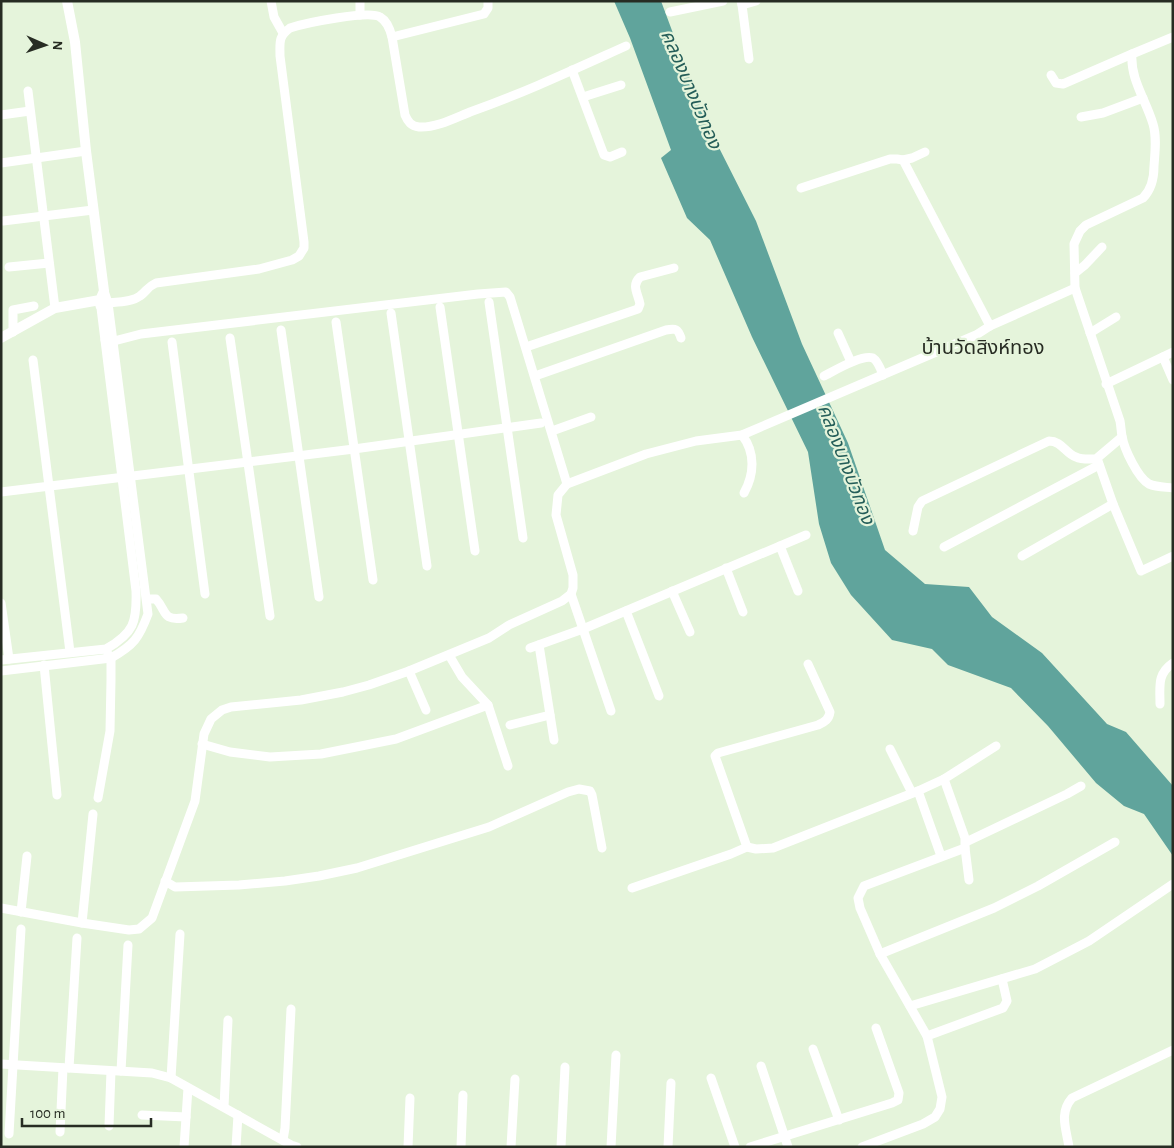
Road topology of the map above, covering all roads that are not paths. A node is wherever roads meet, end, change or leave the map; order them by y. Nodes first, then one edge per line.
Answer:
1 (67, 1) edge
2 (271, 1) edge
3 (360, 1) edge
4 (488, 1) edge
5 (723, 1) edge
6 (756, 1) edge
7 (742, 3) edge
8 (670, 12) dead end
9 (360, 15) junction
10 (283, 33) junction
11 (392, 37) junction
12 (1173, 37) edge
13 (626, 46) dead end
14 (1132, 54) junction
15 (749, 59) dead end
16 (572, 70) junction
17 (1051, 75) dead end
18 (621, 85) dead end
19 (28, 91) dead end
20 (583, 97) junction
21 (1143, 98) junction
22 (30, 111) junction
23 (1, 115) edge
24 (1081, 117) dead end
25 (86, 151) junction
26 (622, 152) dead end
27 (925, 152) dead end
28 (35, 158) junction
29 (902, 160) junction
30 (1, 163) edge
31 (801, 188) dead end
32 (93, 210) junction
33 (43, 216) junction
34 (3, 221) dead end
35 (1102, 247) dead end
36 (49, 263) junction
37 (9, 267) dead end
38 (674, 268) dead end
39 (1075, 273) junction
40 (1075, 288) junction
41 (103, 300) junction
42 (490, 302) dead end
43 (34, 306) dead end
44 (440, 307) dead end
45 (55, 308) junction
46 (391, 313) dead end
47 (1116, 317) dead end
48 (336, 322) dead end
49 (990, 326) junction
50 (281, 330) dead end
51 (13, 332) junction
52 (838, 333) dead end
53 (1090, 333) junction
54 (1, 338) edge
55 (230, 338) dead end
56 (681, 338) dead end
57 (109, 340) junction
58 (172, 342) dead end
59 (526, 347) junction
60 (1173, 352) edge
61 (1163, 357) junction
62 (33, 360) dead end
63 (851, 362) junction
64 (883, 375) junction
65 (535, 376) junction
66 (824, 376) dead end
67 (1173, 380) edge
68 (1106, 384) junction
69 (591, 417) dead end
70 (541, 423) dead end
71 (508, 428) junction
72 (552, 431) junction
73 (458, 434) junction
74 (742, 435) junction
75 (1122, 437) junction
76 (409, 441) junction
77 (354, 449) junction
78 (299, 455) junction
79 (249, 462) junction
80 (1098, 462) junction
81 (188, 469) junction
82 (132, 476) junction
83 (122, 478) junction
84 (567, 484) junction
85 (50, 486) junction
86 (1173, 488) edge
87 (1, 492) edge
88 (744, 494) dead end
89 (1113, 504) junction
90 (913, 531) dead end
91 (806, 534) dead end
92 (523, 538) dead end
93 (780, 546) junction
94 (944, 548) dead end
95 (475, 551) dead end
96 (1022, 556) dead end
97 (1173, 556) edge
98 (427, 566) dead end
99 (726, 568) junction
100 (373, 580) dead end
101 (672, 591) junction
102 (798, 591) dead end
103 (205, 594) dead end
104 (571, 594) junction
105 (319, 597) dead end
106 (147, 599) junction
107 (1, 604) edge
108 (626, 611) junction
109 (743, 612) dead end
110 (270, 616) dead end
111 (183, 618) dead end
112 (583, 629) junction
113 (690, 632) dead end
114 (106, 649) junction
115 (70, 652) junction
116 (448, 654) junction
117 (111, 658) junction
118 (5, 660) edge
119 (1173, 663) edge
120 (808, 664) dead end
121 (44, 665) junction
122 (1, 671) edge
123 (409, 671) junction
124 (659, 696) dead end
125 (1160, 704) dead end
126 (488, 705) junction
127 (426, 710) dead end
128 (611, 711) dead end
129 (550, 715) junction
130 (510, 725) dead end
131 (554, 740) dead end
132 (202, 744) junction
133 (996, 746) dead end
134 (890, 749) dead end
135 (508, 766) dead end
136 (944, 779) junction
137 (1080, 786) dead end
138 (915, 792) junction
139 (57, 795) dead end
140 (98, 798) dead end
141 (93, 814) dead end
142 (1115, 842) dead end
143 (965, 845) junction
144 (748, 847) junction
145 (602, 848) dead end
146 (27, 856) dead end
147 (941, 856) junction
148 (969, 880) dead end
149 (165, 881) junction
150 (1173, 884) edge
151 (632, 888) dead end
152 (1, 908) edge
153 (22, 912) junction
154 (82, 923) junction
155 (21, 929) dead end
156 (180, 934) dead end
157 (77, 938) dead end
158 (128, 945) dead end
159 (880, 954) junction
160 (1002, 979) junction
161 (910, 1006) junction
162 (291, 1009) dead end
163 (228, 1020) dead end
164 (876, 1028) dead end
165 (927, 1036) junction
166 (813, 1048) dead end
167 (1173, 1050) edge
168 (616, 1055) dead end
169 (1, 1064) edge
170 (13, 1065) junction
171 (761, 1066) dead end
172 (565, 1067) dead end
173 (66, 1068) junction
174 (111, 1070) junction
175 (121, 1071) junction
176 (171, 1078) junction
177 (711, 1078) dead end
178 (514, 1079) dead end
179 (671, 1083) dead end
180 (188, 1088) junction
181 (463, 1095) dead end
182 (410, 1098) dead end
183 (224, 1107) junction
184 (142, 1115) dead end
185 (238, 1115) junction
186 (186, 1117) junction
187 (839, 1120) junction
188 (108, 1126) dead end
189 (60, 1132) dead end
190 (9, 1134) dead end
191 (784, 1136) junction
192 (290, 1145) edge
193 (184, 1147) edge
194 (236, 1147) edge
195 (408, 1147) edge
196 (461, 1147) edge
197 (511, 1147) edge
198 (561, 1147) edge
199 (611, 1147) edge
200 (668, 1147) edge
201 (735, 1147) edge
202 (750, 1147) edge
203 (788, 1147) edge
204 (862, 1147) edge
205 (1069, 1147) edge

1 - 25 street
2 - 10 street
3 - 9 street
4 - 11 street
5 - 8 street
6 - 7 street
7 - 15 street
9 - 10 street
9 - 11 street
10 - 41 street
11 - 16 street
12 - 14 street
13 - 16 street
14 - 17 street
14 - 21 street
16 - 20 street
18 - 20 street
19 - 22 street
20 - 26 street
21 - 24 street
21 - 39 street
22 - 23 street
22 - 28 street
25 - 28 street
25 - 32 street
27 - 29 street
28 - 30 street
28 - 33 street
29 - 31 street
29 - 49 street
32 - 33 street
32 - 41 street
33 - 34 street
33 - 36 street
35 - 39 street
36 - 37 street
36 - 45 street
38 - 59 street
39 - 40 street
40 - 49 street
40 - 53 street
41 - 45 street
41 - 57 street
42 - 71 street
43 - 51 street
44 - 73 street
45 - 51 street
46 - 76 street
47 - 53 street
48 - 77 street
49 - 64 street
50 - 78 street
51 - 54 street
52 - 63 street
53 - 68 street
55 - 79 street
56 - 65 street
57 - 59 street
57 - 82 street
57 - 83 street
58 - 81 street
59 - 65 street
60 - 61 street
61 - 67 street
61 - 68 street
62 - 85 street
63 - 64 street
63 - 66 street
64 - 74 street
65 - 72 street
68 - 75 street
69 - 72 street
70 - 71 street
71 - 73 street
71 - 92 street
72 - 84 street
73 - 76 street
73 - 95 street
74 - 84 street
74 - 88 street
75 - 80 street
75 - 86 street
76 - 77 street
76 - 98 street
77 - 78 street
77 - 100 street
78 - 79 street
78 - 105 street
79 - 81 street
79 - 110 street
80 - 89 street
80 - 90 street
80 - 94 street
81 - 82 street
81 - 103 street
82 - 83 street
82 - 106 street
83 - 85 street
83 - 114 street
84 - 104 street
85 - 87 street
85 - 115 street
89 - 96 street
89 - 97 street
91 - 93 street
93 - 99 street
93 - 102 street
99 - 101 street
99 - 109 street
101 - 108 street
101 - 113 street
104 - 112 street
104 - 116 street
106 - 111 street
106 - 117 street
107 - 118 street
108 - 112 street
108 - 124 street
112 - 128 street
112 - 129 street
114 - 115 street
114 - 117 street
115 - 118 street
116 - 123 street
116 - 126 street
117 - 121 street
117 - 140 street
119 - 125 street
120 - 144 street
121 - 122 street
121 - 139 street
123 - 127 street
123 - 132 street
126 - 132 street
126 - 135 street
129 - 130 street
129 - 131 street
132 - 149 street
133 - 136 street
134 - 138 street
136 - 138 street
136 - 143 street
137 - 143 street
138 - 144 street
138 - 147 street
141 - 154 street
142 - 159 street
143 - 147 street
143 - 148 street
144 - 151 street
145 - 149 street
146 - 153 street
147 - 159 street
149 - 154 street
150 - 160 street
152 - 153 street
153 - 154 street
155 - 170 street
156 - 176 street
157 - 173 street
158 - 175 street
159 - 161 street
160 - 161 street
160 - 165 street
161 - 165 street
162 - 192 street
163 - 183 street
164 - 187 street
165 - 204 street
166 - 187 street
167 - 205 street
168 - 199 street
169 - 170 street
170 - 173 street
170 - 190 street
171 - 191 street
172 - 198 street
173 - 174 street
173 - 189 street
174 - 175 street
174 - 188 street
175 - 176 street
176 - 180 street
177 - 201 street
178 - 197 street
179 - 200 street
180 - 183 street
180 - 186 street
181 - 196 street
182 - 195 street
183 - 185 street
184 - 186 street
185 - 192 street
185 - 194 street
186 - 193 street
187 - 191 street
191 - 202 street
191 - 203 street

